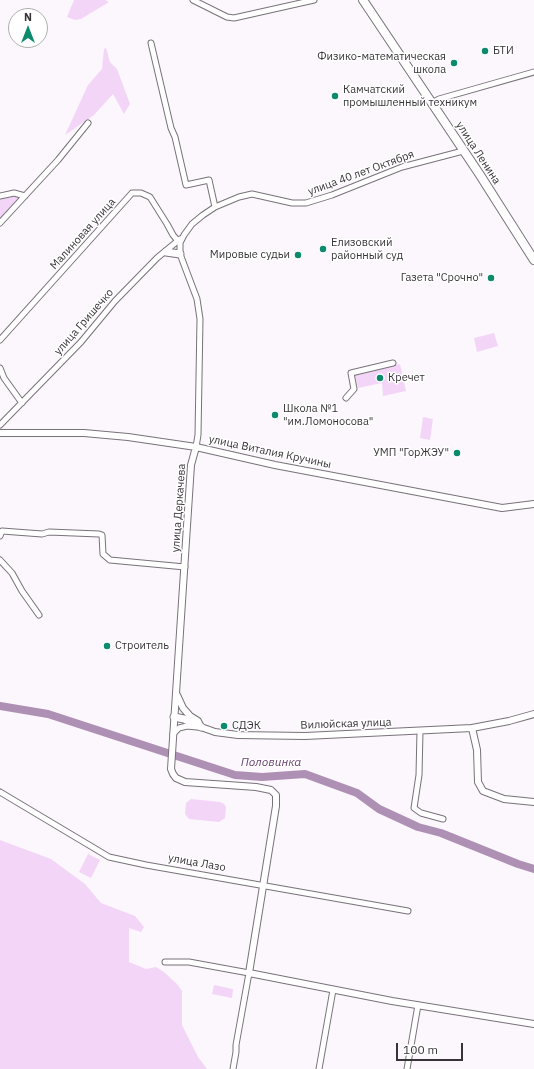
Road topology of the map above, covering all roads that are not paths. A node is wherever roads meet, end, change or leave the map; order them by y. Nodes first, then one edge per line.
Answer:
1 (193, 0) edge
2 (314, 0) edge
3 (363, 0) edge
4 (151, 43) dead end
5 (534, 72) edge
6 (432, 103) junction
7 (88, 123) dead end
8 (463, 151) junction
9 (0, 196) edge
10 (25, 196) junction
11 (215, 207) junction
12 (0, 223) edge
13 (184, 235) junction
14 (178, 241) junction
15 (166, 252) junction
16 (180, 254) junction
17 (534, 260) edge
18 (0, 340) edge
19 (393, 363) dead end
20 (0, 368) edge
21 (346, 398) dead end
22 (22, 403) junction
23 (0, 425) edge
24 (0, 433) edge
25 (196, 447) junction
26 (534, 504) edge
27 (0, 536) edge
28 (0, 560) edge
29 (185, 569) junction
30 (39, 614) dead end
31 (176, 694) junction
32 (534, 714) edge
33 (174, 717) junction
34 (201, 727) junction
35 (472, 728) junction
36 (420, 731) junction
37 (173, 736) junction
38 (0, 792) edge
39 (534, 802) edge
40 (443, 819) dead end
41 (263, 885) junction
42 (408, 911) dead end
43 (165, 962) dead end
44 (249, 974) junction
45 (333, 990) junction
46 (418, 1005) junction
47 (534, 1024) edge
48 (233, 1069) edge
49 (319, 1069) edge
50 (407, 1069) edge

1 - 2 street
3 - 6 main road, улица Ленина
4 - 11 street
5 - 6 street
6 - 8 main road, улица Ленина
7 - 10 street
8 - 11 street, улица 40 лет Октября
8 - 17 main road, улица Ленина
9 - 10 street
10 - 12 street
11 - 13 street, улица 40 лет Октября
13 - 14 street, улица Гришечко
13 - 16 street, улица 40 лет Октября
14 - 15 street, улица Гришечко
14 - 18 street, Малиновая улица
15 - 16 main road
15 - 22 street, улица Гришечко
16 - 25 street
19 - 21 street
20 - 22 street
22 - 23 street, улица Гришечко
24 - 25 street, улица Виталия Кручины
25 - 26 street, улица Виталия Кручины
25 - 29 street, улица Деркачева
27 - 29 street
28 - 30 street
29 - 31 street, улица Деркачева
31 - 33 street, улица Деркачева
31 - 34 street, Вилюйская улица
32 - 35 street, Вилюйская улица
33 - 34 main road
33 - 37 street, улица Деркачева
34 - 36 street, Вилюйская улица
34 - 37 street
35 - 36 street, Вилюйская улица
35 - 39 street
36 - 40 street
37 - 41 street, улица Деркачева
38 - 41 street, улица Лазо
41 - 42 street, улица Лазо
41 - 44 street
43 - 44 street
44 - 45 street
44 - 48 street
45 - 46 street
45 - 49 street
46 - 47 street
46 - 50 street

